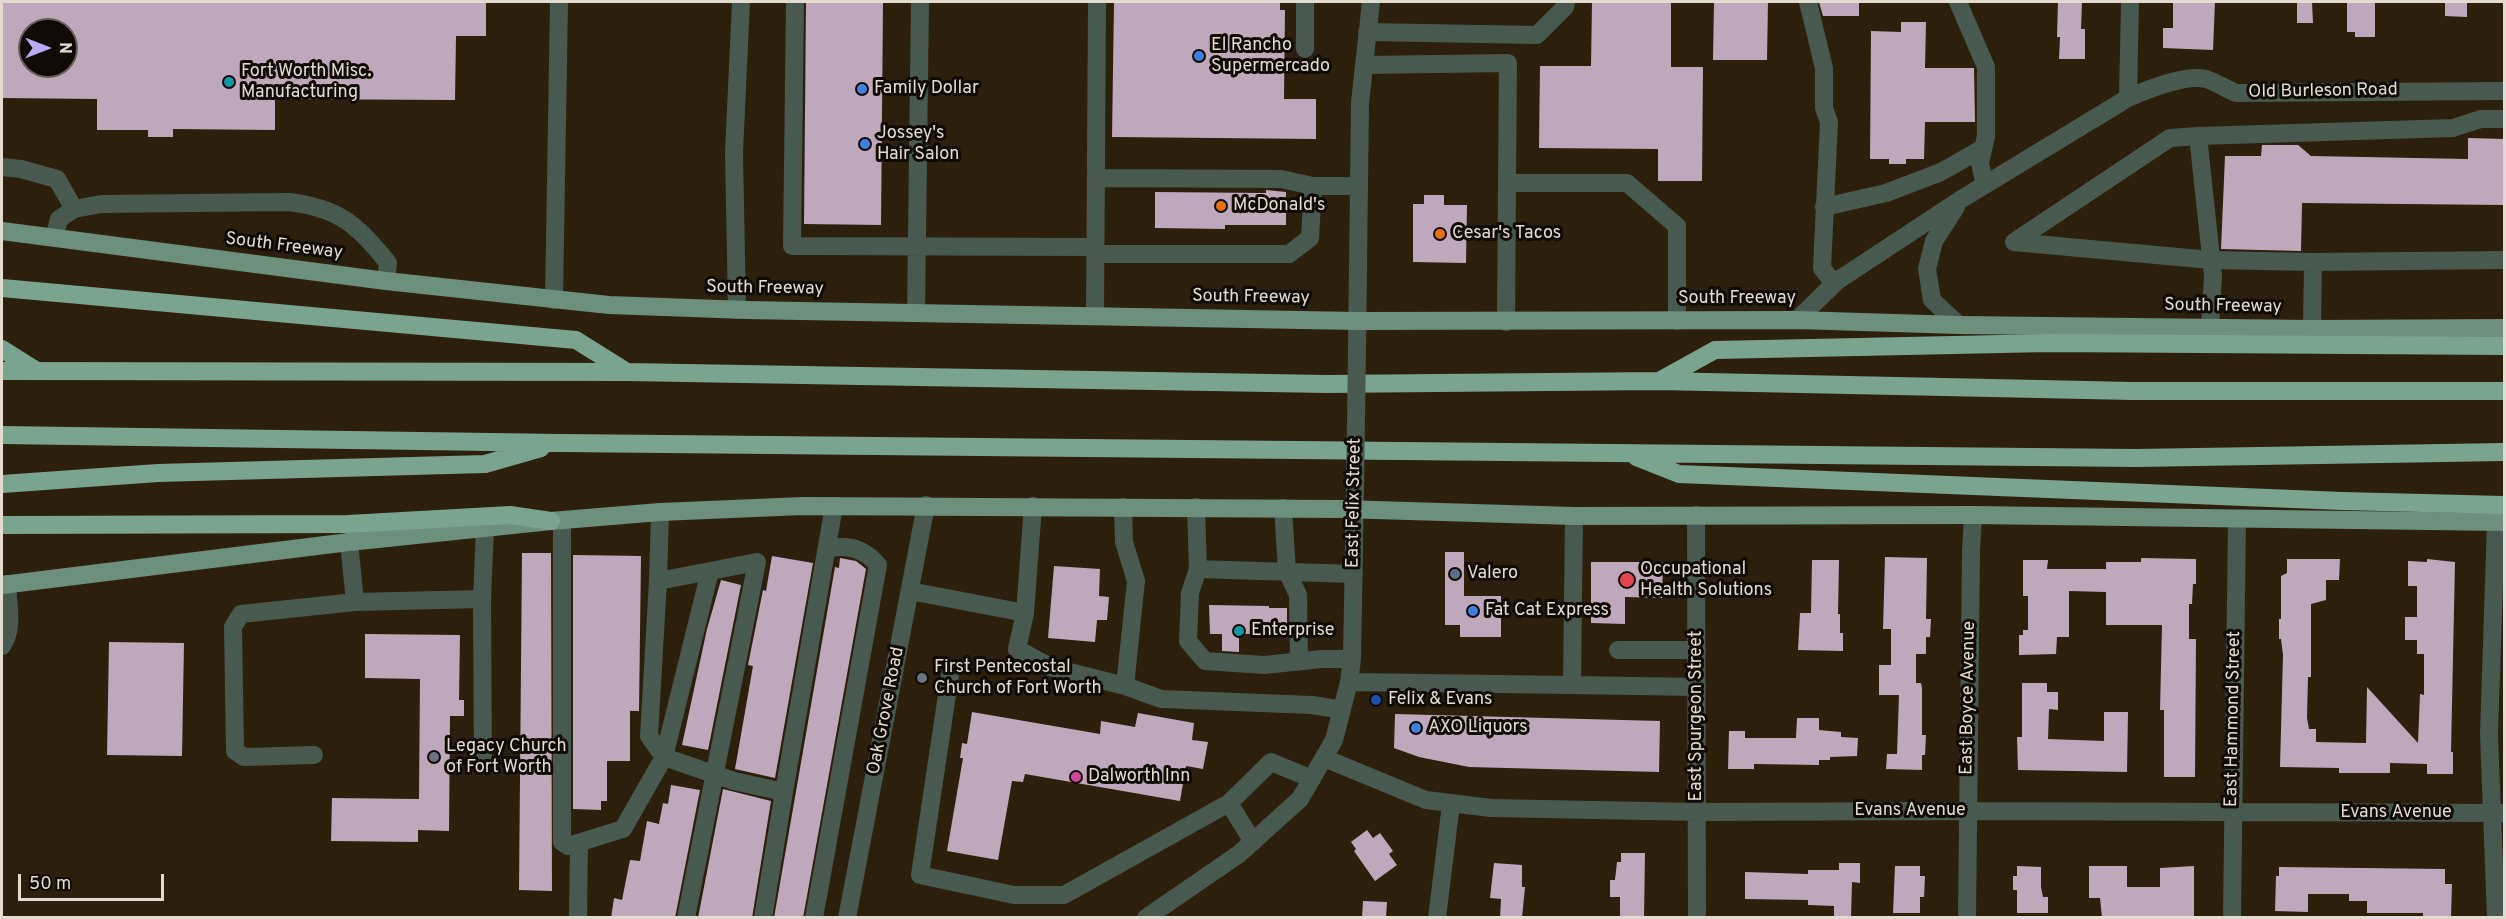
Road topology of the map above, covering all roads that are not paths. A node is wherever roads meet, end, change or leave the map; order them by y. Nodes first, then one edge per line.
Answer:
1 (559, 2) edge
2 (741, 2) edge
3 (795, 2) edge
4 (920, 2) edge
5 (1097, 2) edge
6 (1305, 2) edge
7 (1371, 2) edge
8 (1566, 2) edge
9 (1808, 2) edge
10 (1958, 2) edge
11 (2130, 2) edge
12 (1367, 32) junction
13 (1305, 49) dead end
14 (1364, 65) junction
15 (2505, 91) edge
16 (2128, 98) junction
17 (2505, 119) edge
18 (2198, 136) junction
19 (1983, 148) junction
20 (2, 167) edge
21 (1096, 178) junction
22 (1507, 183) junction
23 (1984, 185) junction
24 (1313, 186) junction
25 (1357, 186) junction
26 (1960, 200) junction
27 (1824, 207) junction
28 (74, 209) junction
29 (2, 231) edge
30 (54, 238) junction
31 (917, 245) junction
32 (1095, 250) junction
33 (2211, 260) junction
34 (2505, 260) edge
35 (2313, 262) junction
36 (2, 277) edge
37 (386, 281) junction
38 (1834, 284) junction
39 (2, 288) edge
40 (129, 299) junction
41 (554, 300) junction
42 (737, 310) junction
43 (916, 313) junction
44 (1095, 316) junction
45 (1797, 320) junction
46 (1357, 321) junction
47 (1677, 321) junction
48 (1506, 322) junction
49 (1959, 325) junction
50 (2210, 328) junction
51 (2505, 328) edge
52 (2312, 329) junction
53 (2505, 346) edge
54 (2, 350) edge
55 (2, 371) edge
56 (39, 372) junction
57 (627, 372) junction
58 (1659, 381) junction
59 (2505, 391) edge
60 (2, 435) edge
61 (560, 443) junction
62 (2505, 452) edge
63 (1626, 453) junction
64 (2, 483) edge
65 (926, 505) junction
66 (2505, 505) edge
67 (834, 506) junction
68 (1033, 506) junction
69 (1123, 507) junction
70 (1196, 507) junction
71 (1283, 508) junction
72 (1355, 509) junction
73 (660, 512) junction
74 (1696, 515) junction
75 (1973, 515) junction
76 (1574, 516) junction
77 (2237, 520) junction
78 (557, 521) junction
79 (2500, 522) edge
80 (2, 525) edge
81 (485, 528) junction
82 (350, 542) junction
83 (827, 549) junction
84 (1198, 569) junction
85 (710, 571) junction
86 (1287, 571) junction
87 (1354, 573) junction
88 (658, 581) junction
89 (4, 585) edge
90 (910, 591) junction
91 (482, 599) junction
92 (355, 602) junction
93 (1024, 613) junction
94 (2, 646) edge
95 (1618, 650) dead end
96 (1697, 650) junction
97 (1352, 659) junction
98 (1299, 661) junction
99 (950, 675) dead end
100 (1349, 682) junction
101 (1572, 685) junction
102 (1125, 686) junction
103 (1697, 687) junction
104 (1342, 710) junction
105 (314, 755) dead end
106 (664, 757) junction
107 (1324, 758) junction
108 (483, 765) dead end
109 (714, 774) junction
110 (1312, 780) junction
111 (784, 792) junction
112 (1229, 803) junction
113 (1451, 804) junction
114 (1967, 811) junction
115 (1698, 812) junction
116 (2233, 813) junction
117 (2498, 813) edge
118 (1253, 842) junction
119 (579, 843) junction
120 (578, 918) edge
121 (687, 918) edge
122 (763, 918) edge
123 (814, 918) edge
124 (847, 918) edge
125 (1146, 918) edge
126 (1437, 918) edge
127 (1697, 918) edge
128 (1967, 918) edge
129 (2232, 918) edge
130 (2496, 918) edge

1 - 41 street
2 - 42 street
3 - 31 street
4 - 31 street
5 - 21 street
6 - 13 street
7 - 12 street, East Felix Street
8 - 12 street
9 - 27 street
10 - 19 street
11 - 16 street
12 - 14 street, East Felix Street
14 - 22 street
14 - 25 street, East Felix Street
15 - 16 street, Old Burleson Road
16 - 23 street, Old Burleson Road
17 - 18 street
18 - 33 street
18 - 33 street
19 - 23 street
19 - 27 street
20 - 28 street
21 - 24 street
21 - 32 street
22 - 47 street
22 - 48 street
23 - 26 street, Old Burleson Road
24 - 25 street
24 - 32 street
25 - 46 street, East Felix Street
26 - 38 street, Old Burleson Road
26 - 49 street, Old Burleson Road
27 - 38 street
28 - 30 street
28 - 37 street
29 - 30 main road, South Freeway
30 - 37 main road, South Freeway
31 - 32 street
31 - 43 street
32 - 44 street
33 - 35 street
33 - 50 street
34 - 35 street
35 - 52 street
36 - 40 highway
37 - 41 main road, South Freeway
38 - 45 street, Old Burleson Road
39 - 40 highway
40 - 57 highway
41 - 42 main road, South Freeway
42 - 43 main road, South Freeway
43 - 44 main road, South Freeway
44 - 46 main road, South Freeway
45 - 47 main road, South Freeway
45 - 49 main road, South Freeway
46 - 48 main road, South Freeway
46 - 72 street, East Felix Street, bridge
47 - 48 main road, South Freeway
49 - 50 main road, South Freeway
50 - 52 main road, South Freeway
51 - 52 main road, South Freeway
53 - 58 highway
54 - 56 highway
55 - 56 highway
56 - 57 highway
57 - 58 highway
58 - 59 highway
60 - 61 highway
61 - 63 highway
61 - 64 highway
62 - 63 highway
63 - 66 highway
65 - 67 main road
65 - 68 main road
65 - 90 street, Oak Grove Road
67 - 73 main road
67 - 83 street
68 - 69 main road
68 - 93 street
69 - 70 main road
69 - 102 street
70 - 71 main road
70 - 84 street
71 - 72 main road
71 - 86 street
72 - 76 main road
72 - 87 street, East Felix Street
73 - 78 main road
73 - 88 street
74 - 75 main road
74 - 76 main road
74 - 96 street, East Spurgeon Street
75 - 77 main road
75 - 114 street, East Boyce Avenue
76 - 101 street
77 - 79 main road
77 - 116 street, East Hammond Street
78 - 80 highway
78 - 81 main road
78 - 119 street
79 - 117 street
81 - 82 main road
81 - 91 street
82 - 89 main road
82 - 92 street
83 - 111 street
83 - 123 street
84 - 86 street
84 - 98 street
85 - 88 street
85 - 106 street
85 - 109 street
86 - 87 street
86 - 98 street
87 - 97 street, East Felix Street
88 - 106 street
89 - 94 street
90 - 93 street
90 - 124 street, Oak Grove Road
91 - 92 street
91 - 108 street
92 - 105 street
93 - 102 street
95 - 96 street
96 - 103 street, East Spurgeon Street
97 - 98 street
97 - 100 street, East Felix Street
99 - 112 street
100 - 101 street
100 - 104 street, East Felix Street
101 - 103 street
102 - 104 street
103 - 115 street, East Spurgeon Street
104 - 107 street, East Felix Street
106 - 109 street
106 - 119 street
107 - 110 street, East Felix Street
107 - 113 street, Evans Avenue
109 - 111 street
109 - 121 street
110 - 112 street
110 - 118 street, East Felix Street
111 - 122 street
112 - 118 street
113 - 115 street, Evans Avenue
113 - 126 street
114 - 115 street, Evans Avenue
114 - 116 street, Evans Avenue
114 - 128 street, East Boyce Avenue
115 - 127 street, East Spurgeon Street
116 - 117 street, Evans Avenue
116 - 129 street, East Hammond Street
117 - 130 street
118 - 125 street, East Felix Street
119 - 120 street

